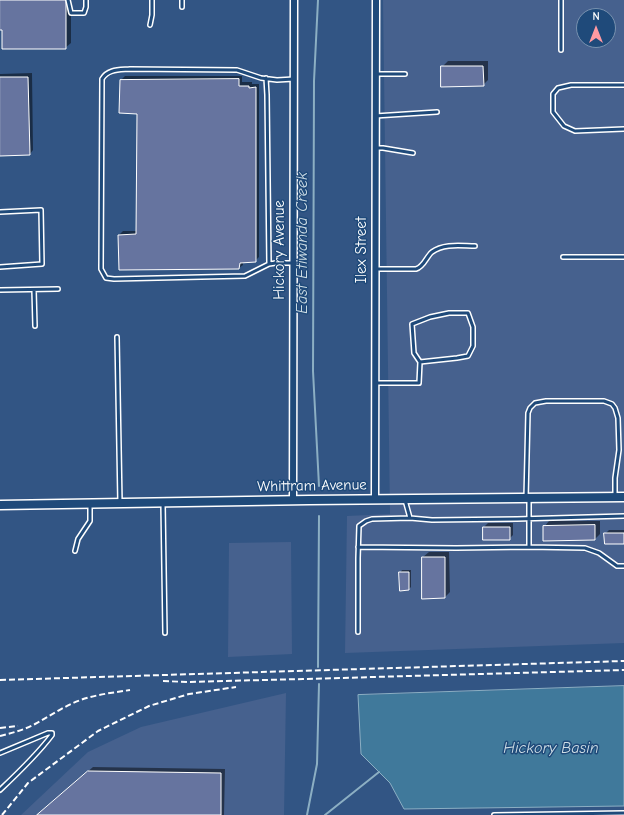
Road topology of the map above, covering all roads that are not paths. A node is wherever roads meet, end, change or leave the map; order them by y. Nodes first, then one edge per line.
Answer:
1 (68, 0) edge
2 (86, 0) edge
3 (152, 0) edge
4 (182, 0) edge
5 (294, 0) edge
6 (376, 0) edge
7 (561, 0) edge
8 (182, 7) dead end
9 (150, 25) dead end
10 (561, 50) dead end
11 (376, 74) junction
12 (405, 74) dead end
13 (266, 78) junction
14 (294, 79) junction
15 (624, 85) edge
16 (437, 112) dead end
17 (375, 116) junction
18 (624, 129) edge
19 (375, 148) junction
20 (413, 153) dead end
21 (0, 212) edge
22 (475, 246) dead end
23 (563, 257) dead end
24 (624, 257) edge
25 (293, 263) junction
26 (269, 264) junction
27 (0, 267) edge
28 (375, 270) junction
29 (58, 289) dead end
30 (0, 290) edge
31 (34, 290) junction
32 (35, 326) dead end
33 (117, 337) dead end
34 (420, 362) junction
35 (375, 383) junction
36 (620, 497) edge
37 (528, 498) junction
38 (375, 499) junction
39 (404, 499) junction
40 (293, 500) junction
41 (163, 502) junction
42 (90, 503) junction
43 (120, 503) junction
44 (0, 505) edge
45 (624, 516) edge
46 (410, 518) junction
47 (530, 518) junction
48 (358, 547) junction
49 (529, 547) junction
50 (75, 552) dead end
51 (624, 566) edge
52 (358, 632) dead end
53 (165, 633) dead end
54 (0, 752) edge
55 (0, 790) edge
56 (624, 813) edge
57 (494, 815) edge

1 - 2 lane
3 - 9 lane
4 - 8 lane
5 - 14 street, Hickory Avenue
6 - 11 street, Ilex Street
7 - 10 lane
11 - 12 lane
11 - 17 street, Ilex Street
13 - 14 lane
13 - 26 lane
13 - 26 lane
14 - 25 street, Hickory Avenue
15 - 18 lane
16 - 17 lane
17 - 19 street, Ilex Street
19 - 20 lane
19 - 28 street, Ilex Street
21 - 27 lane
22 - 28 lane
23 - 24 lane
25 - 26 lane
25 - 40 street, Hickory Avenue
28 - 35 street, Ilex Street
29 - 31 lane
30 - 31 lane
31 - 32 lane
33 - 43 lane
34 - 34 lane
34 - 35 lane
35 - 38 street, Ilex Street
36 - 37 street, Whittram Avenue
36 - 37 lane
37 - 39 street, Whittram Avenue
37 - 47 lane
38 - 39 street, Whittram Avenue
38 - 40 street, Whittram Avenue
39 - 46 lane
40 - 41 street, Whittram Avenue
41 - 43 street, Whittram Avenue
41 - 53 lane
42 - 43 street, Whittram Avenue
42 - 44 street, Whittram Avenue
42 - 50 lane
45 - 47 lane
46 - 47 lane
46 - 48 lane
47 - 49 lane
48 - 49 lane
48 - 52 lane
49 - 51 lane
54 - 55 lane
56 - 57 lane

